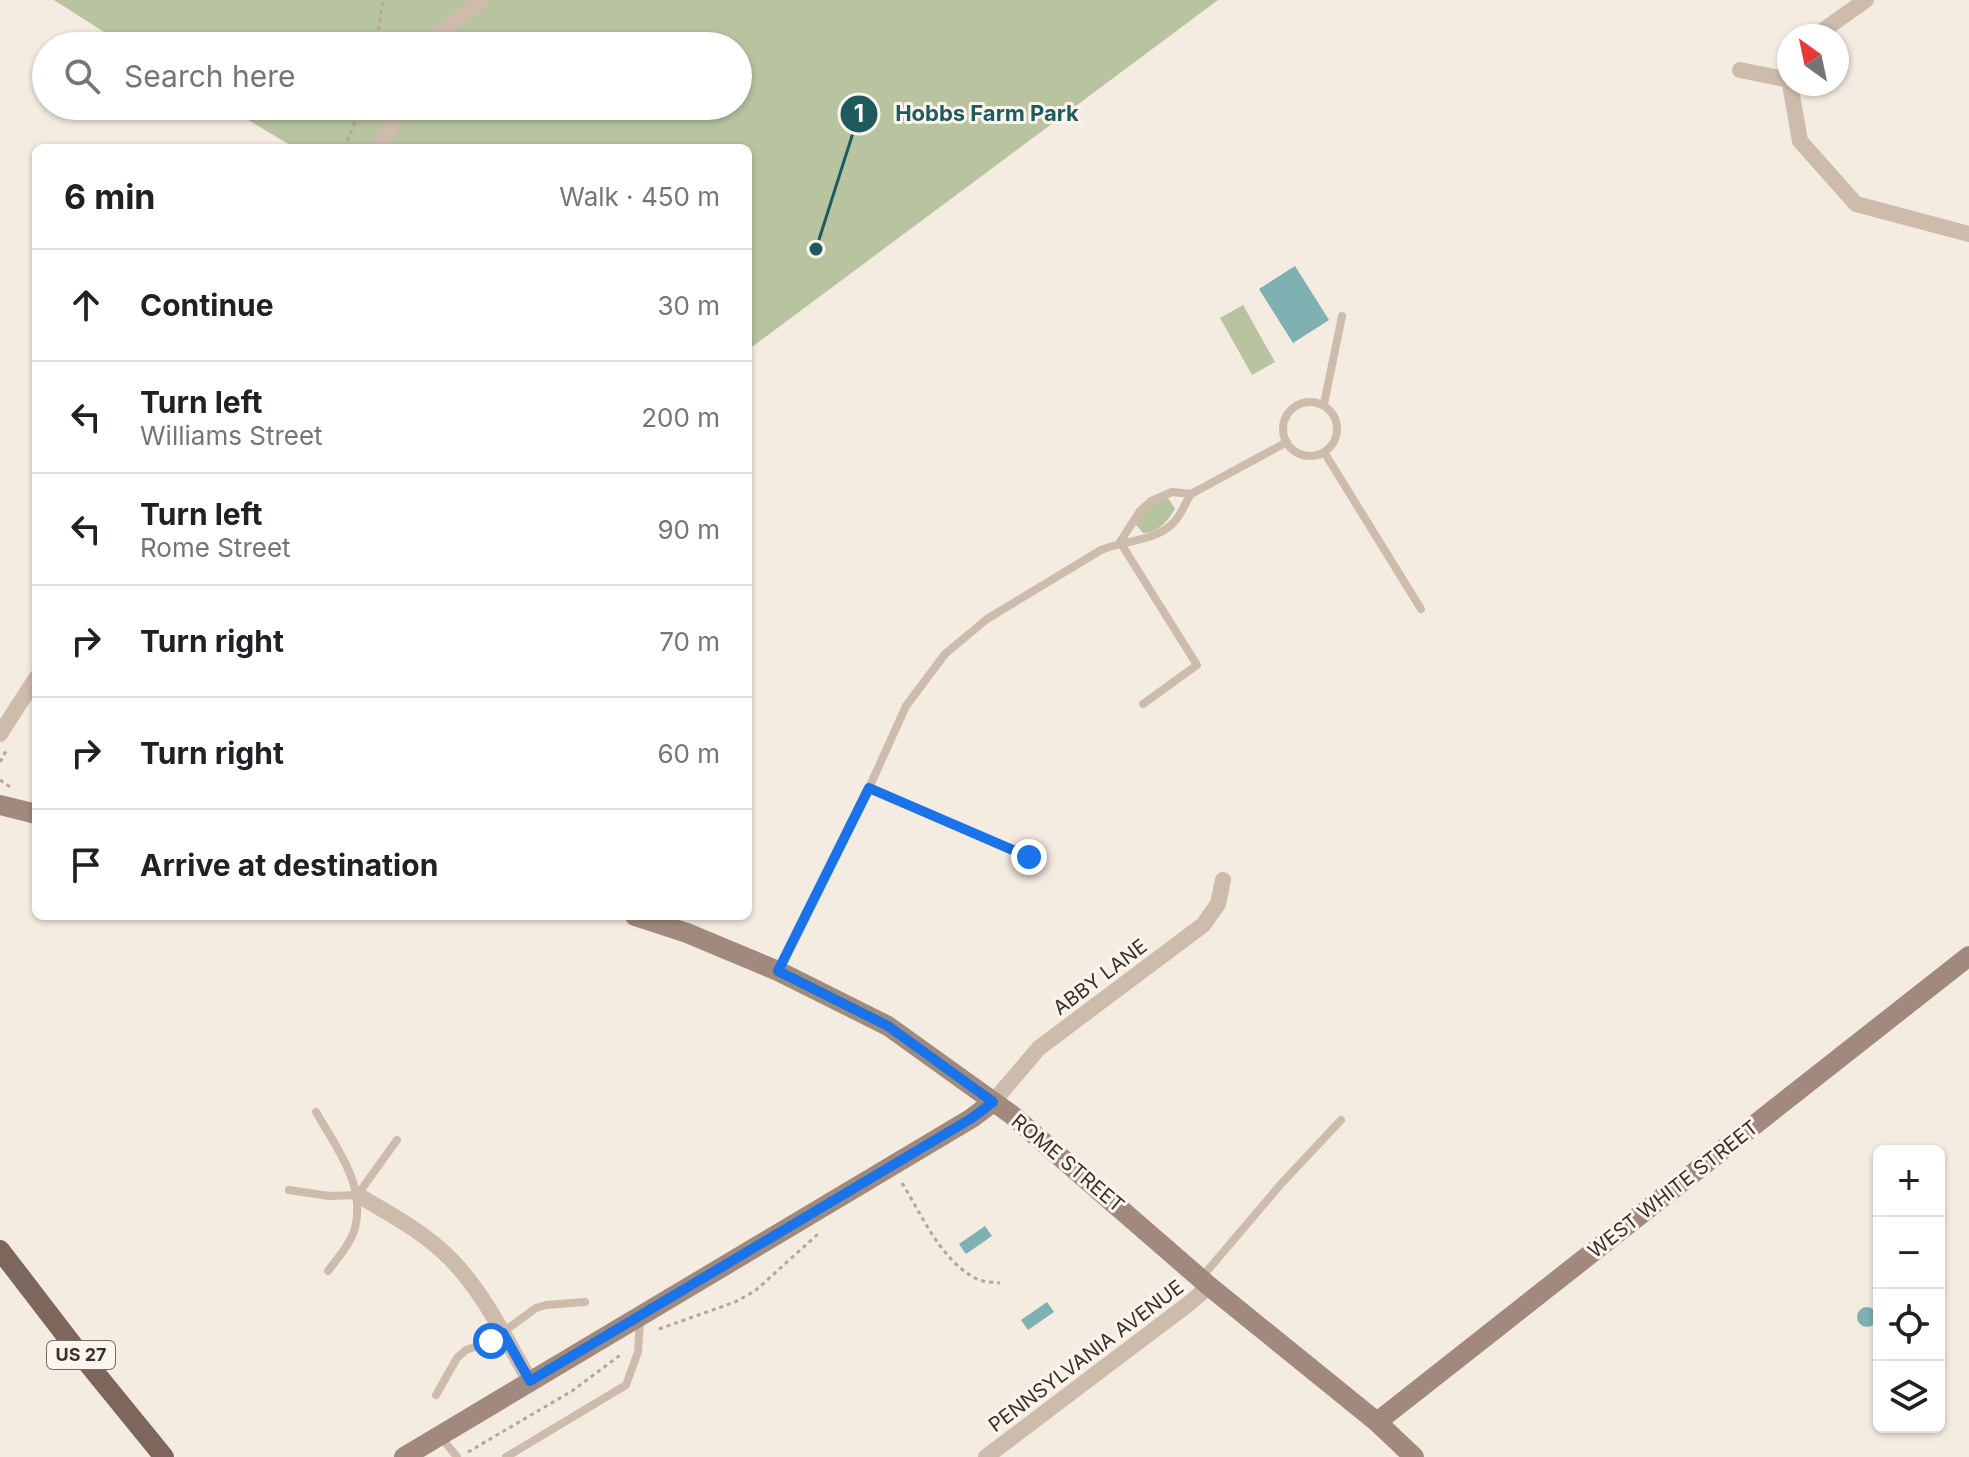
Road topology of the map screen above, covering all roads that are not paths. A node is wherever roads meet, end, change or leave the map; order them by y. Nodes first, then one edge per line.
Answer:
1 (483, 0) edge
2 (1866, 0) edge
3 (1832, 24) edge
4 (442, 32) edge
5 (1740, 70) dead end
6 (1777, 78) edge
7 (1792, 96) edge
8 (394, 120) edge
9 (380, 144) edge
10 (1969, 234) edge
11 (1342, 316) dead end
12 (1324, 404) junction
13 (1287, 442) junction
14 (1324, 452) junction
15 (1191, 494) junction
16 (1120, 542) junction
17 (1421, 609) dead end
18 (32, 684) edge
19 (1143, 704) dead end
20 (0, 734) edge
21 (869, 788) junction
22 (0, 805) edge
23 (32, 813) edge
24 (1029, 857) dead end
25 (1223, 880) dead end
26 (647, 920) edge
27 (1969, 956) edge
28 (778, 971) junction
29 (993, 1102) junction
30 (316, 1112) dead end
31 (1341, 1120) dead end
32 (397, 1140) dead end
33 (289, 1190) dead end
34 (358, 1195) junction
35 (0, 1250) edge
36 (328, 1271) dead end
37 (1205, 1282) junction
38 (585, 1302) dead end
39 (646, 1324) junction
40 (503, 1333) junction
41 (530, 1381) junction
42 (436, 1395) dead end
43 (1377, 1422) junction
44 (440, 1436) junction
45 (164, 1457) edge
46 (404, 1457) edge
47 (457, 1457) edge
48 (506, 1457) edge
49 (986, 1457) edge
50 (1414, 1457) edge

1 - 4 street
2 - 3 street
5 - 6 street
7 - 10 street
8 - 9 street
11 - 12 lane
12 - 13 lane
12 - 14 lane
13 - 14 lane
13 - 15 lane
14 - 17 lane
15 - 16 lane
15 - 16 lane
16 - 19 lane
16 - 21 lane
18 - 20 street
21 - 24 lane
21 - 28 lane
22 - 23 street
25 - 29 street, ABBY LANE
26 - 28 street, ROME STREET
27 - 43 street, WEST WHITE STREET
28 - 29 street, ROME STREET
29 - 37 street, ROME STREET
29 - 39 street
30 - 34 lane
31 - 37 lane
32 - 34 lane
33 - 34 lane
34 - 36 lane
34 - 40 street
35 - 45 main road, US 27
37 - 43 street, ROME STREET
37 - 49 street, PENNSYLVANIA AVENUE
38 - 40 lane
39 - 41 street
39 - 48 lane
40 - 41 street
40 - 42 lane
41 - 44 street
43 - 50 street, ROME STREET
44 - 46 street
44 - 47 lane

